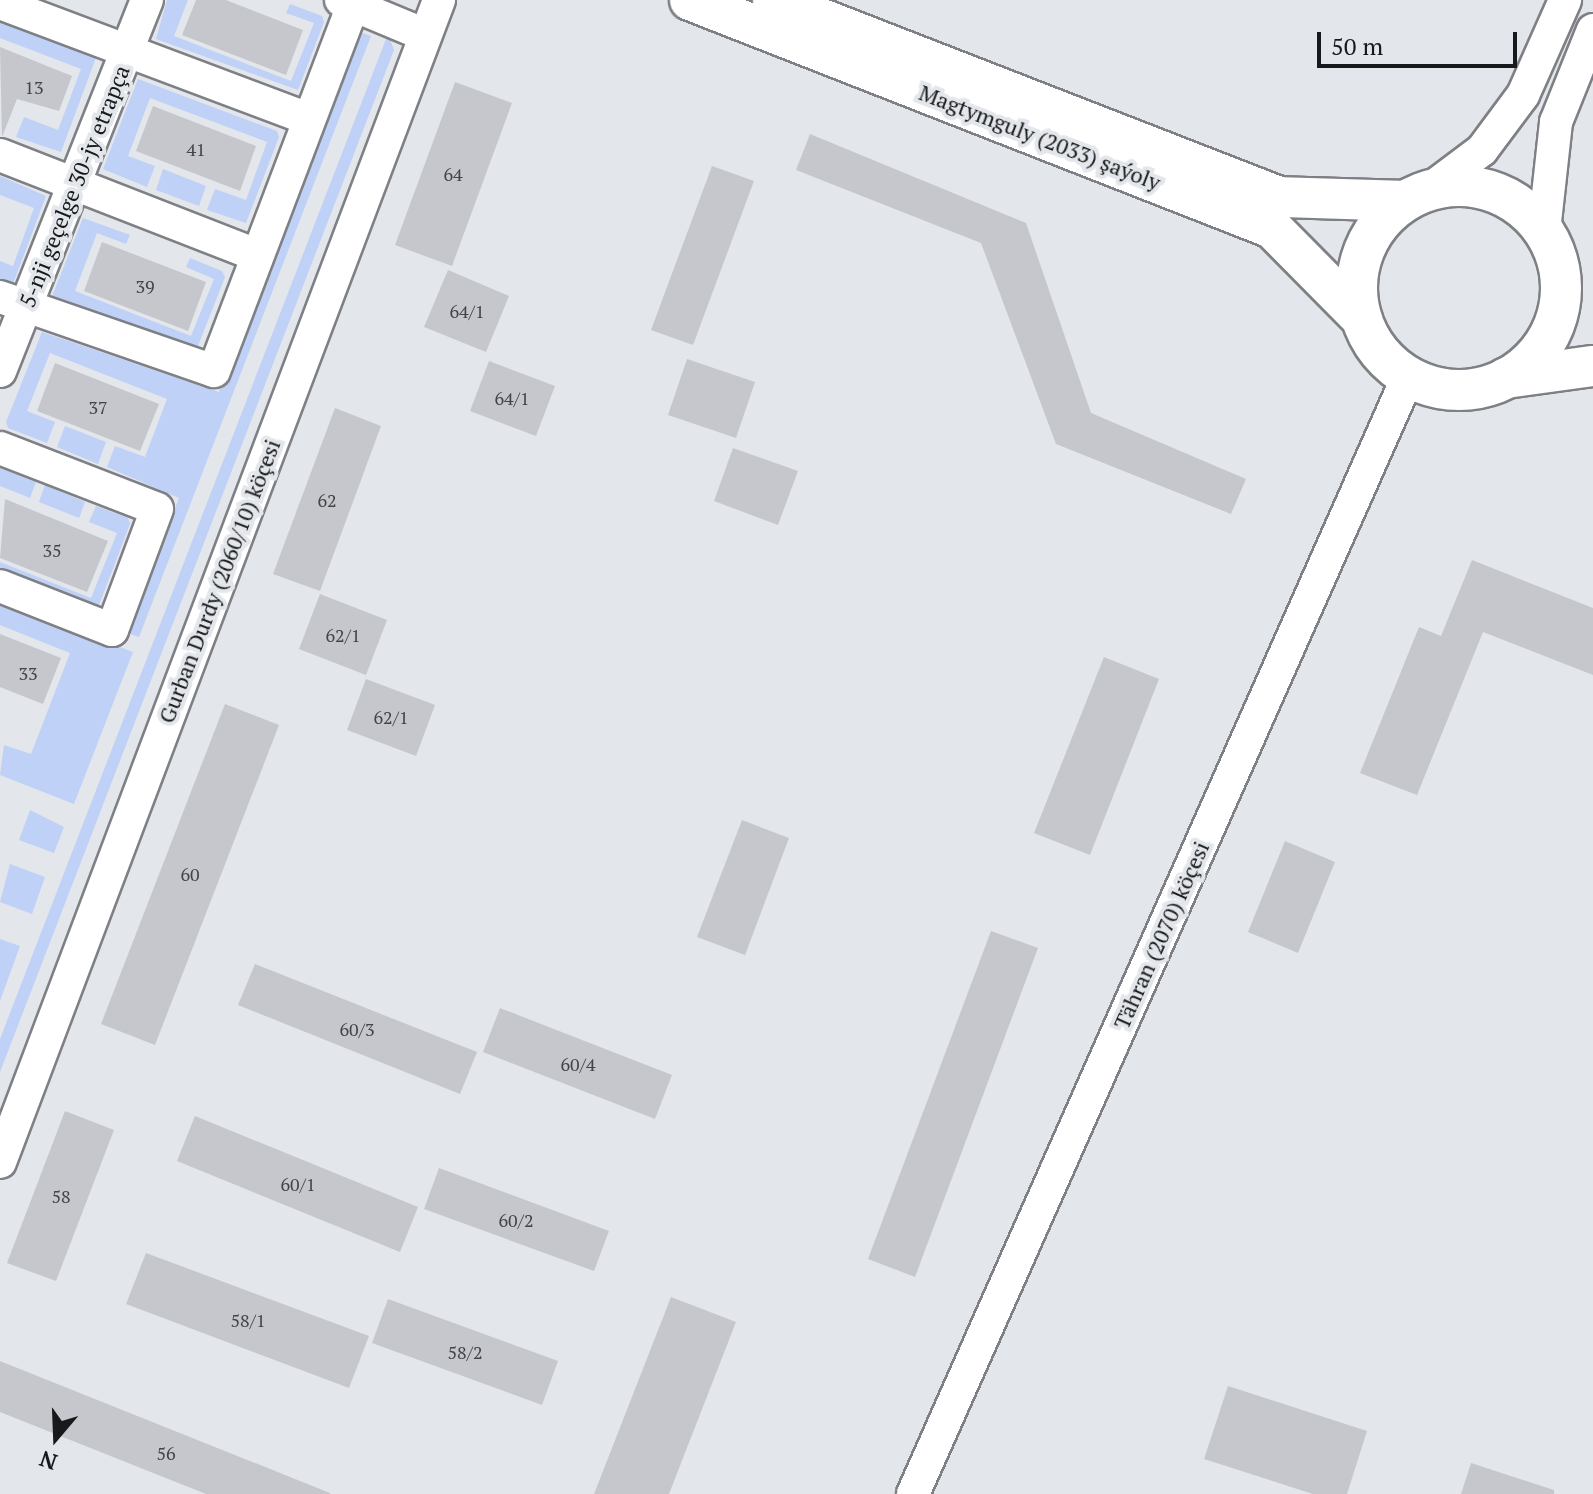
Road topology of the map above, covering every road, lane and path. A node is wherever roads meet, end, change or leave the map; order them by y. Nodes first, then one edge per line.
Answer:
1 (147, 0) edge
2 (439, 0) edge
3 (690, 0) edge
4 (773, 0) edge
5 (1565, 0) edge
6 (347, 2) edge
7 (0, 3) edge
8 (817, 8) edge
9 (1593, 30) edge
10 (425, 35) junction
11 (128, 51) junction
12 (309, 119) junction
13 (0, 155) edge
14 (76, 185) junction
15 (1417, 195) junction
16 (1548, 239) junction
17 (256, 255) junction
18 (1593, 280) edge
19 (13, 301) edge
20 (1361, 318) junction
21 (1593, 366) edge
22 (0, 371) edge
23 (1408, 377) junction
24 (1506, 378) junction
25 (0, 448) edge
26 (0, 586) edge
27 (3, 1146) edge
28 (913, 1494) edge

1 - 11 street, 5-nji geçelge 30-jy etrapça
2 - 10 street, Gurban Durdy (2060/10) köçesi
3 - 20 main road, Magtymguly (2033) şaýoly
4 - 8 main road, Magtymguly (2033) şaýoly
5 - 15 street
6 - 10 street
6 - 12 street
7 - 11 street
8 - 15 main road, Magtymguly (2033) şaýoly
9 - 16 street
10 - 27 street, Gurban Durdy (2060/10) köçesi
11 - 12 street
11 - 14 street, 5-nji geçelge 30-jy etrapça
12 - 17 street
13 - 14 street
14 - 17 street
14 - 19 street, 5-nji geçelge 30-jy etrapça
15 - 16 main road
15 - 20 main road
16 - 18 main road
16 - 24 main road
17 - 19 street
19 - 22 street, 5-nji geçelge 30-jy etrapça
20 - 23 main road
21 - 24 main road
23 - 24 main road
23 - 28 street, Tähran (2070) köçesi
25 - 26 street

